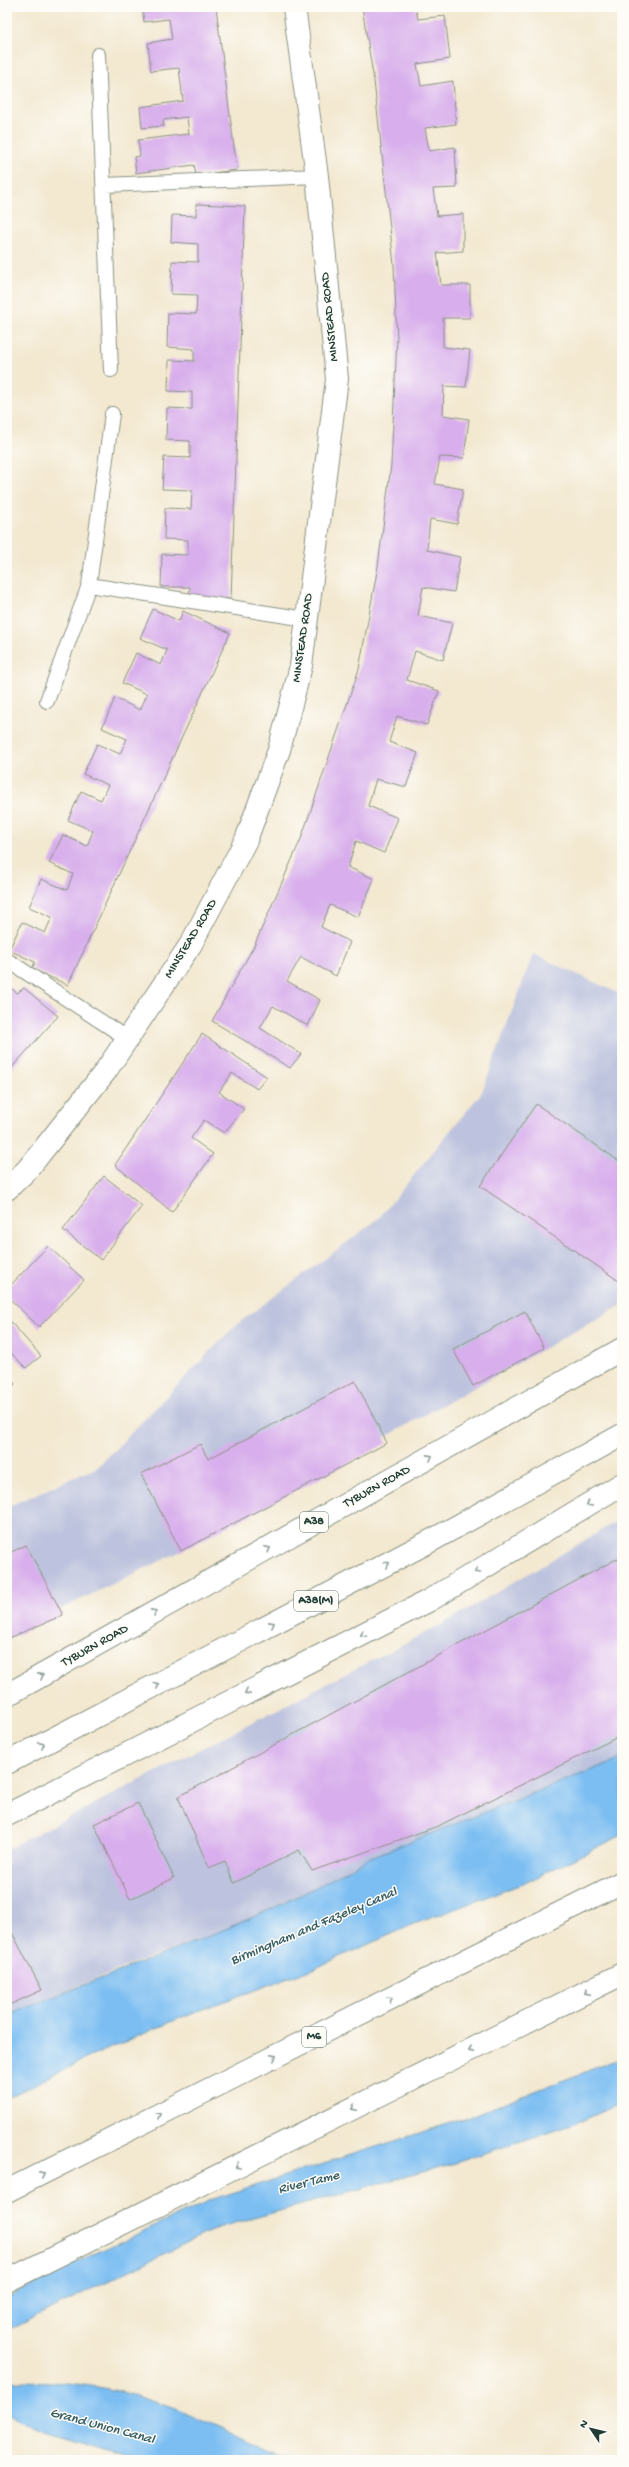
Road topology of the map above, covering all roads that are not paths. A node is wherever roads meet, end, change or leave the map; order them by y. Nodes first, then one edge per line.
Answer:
1 (294, 7) edge
2 (98, 55) dead end
3 (317, 176) junction
4 (105, 185) junction
5 (111, 370) dead end
6 (112, 414) dead end
7 (89, 585) junction
8 (306, 619) junction
9 (47, 701) dead end
10 (7, 960) edge
11 (128, 1039) junction
12 (7, 1189) edge
13 (622, 1349) edge
14 (622, 1435) edge
15 (622, 1484) edge
16 (7, 1695) edge
17 (7, 1763) edge
18 (7, 1815) edge
19 (622, 1882) edge
20 (622, 1974) edge
21 (7, 2191) edge
22 (7, 2280) edge

1 - 3 main road, MINSTEAD ROAD
2 - 4 lane
3 - 4 lane
3 - 8 main road, MINSTEAD ROAD
4 - 5 lane
6 - 7 lane
7 - 8 lane
7 - 9 lane
8 - 11 main road, MINSTEAD ROAD
10 - 11 lane
11 - 12 main road, MINSTEAD ROAD
16 -> 13 main road, TYBURN ROAD / A38
17 -> 14 main road, A38(M)
15 -> 18 main road
21 -> 19 main road, M6
20 -> 22 main road

